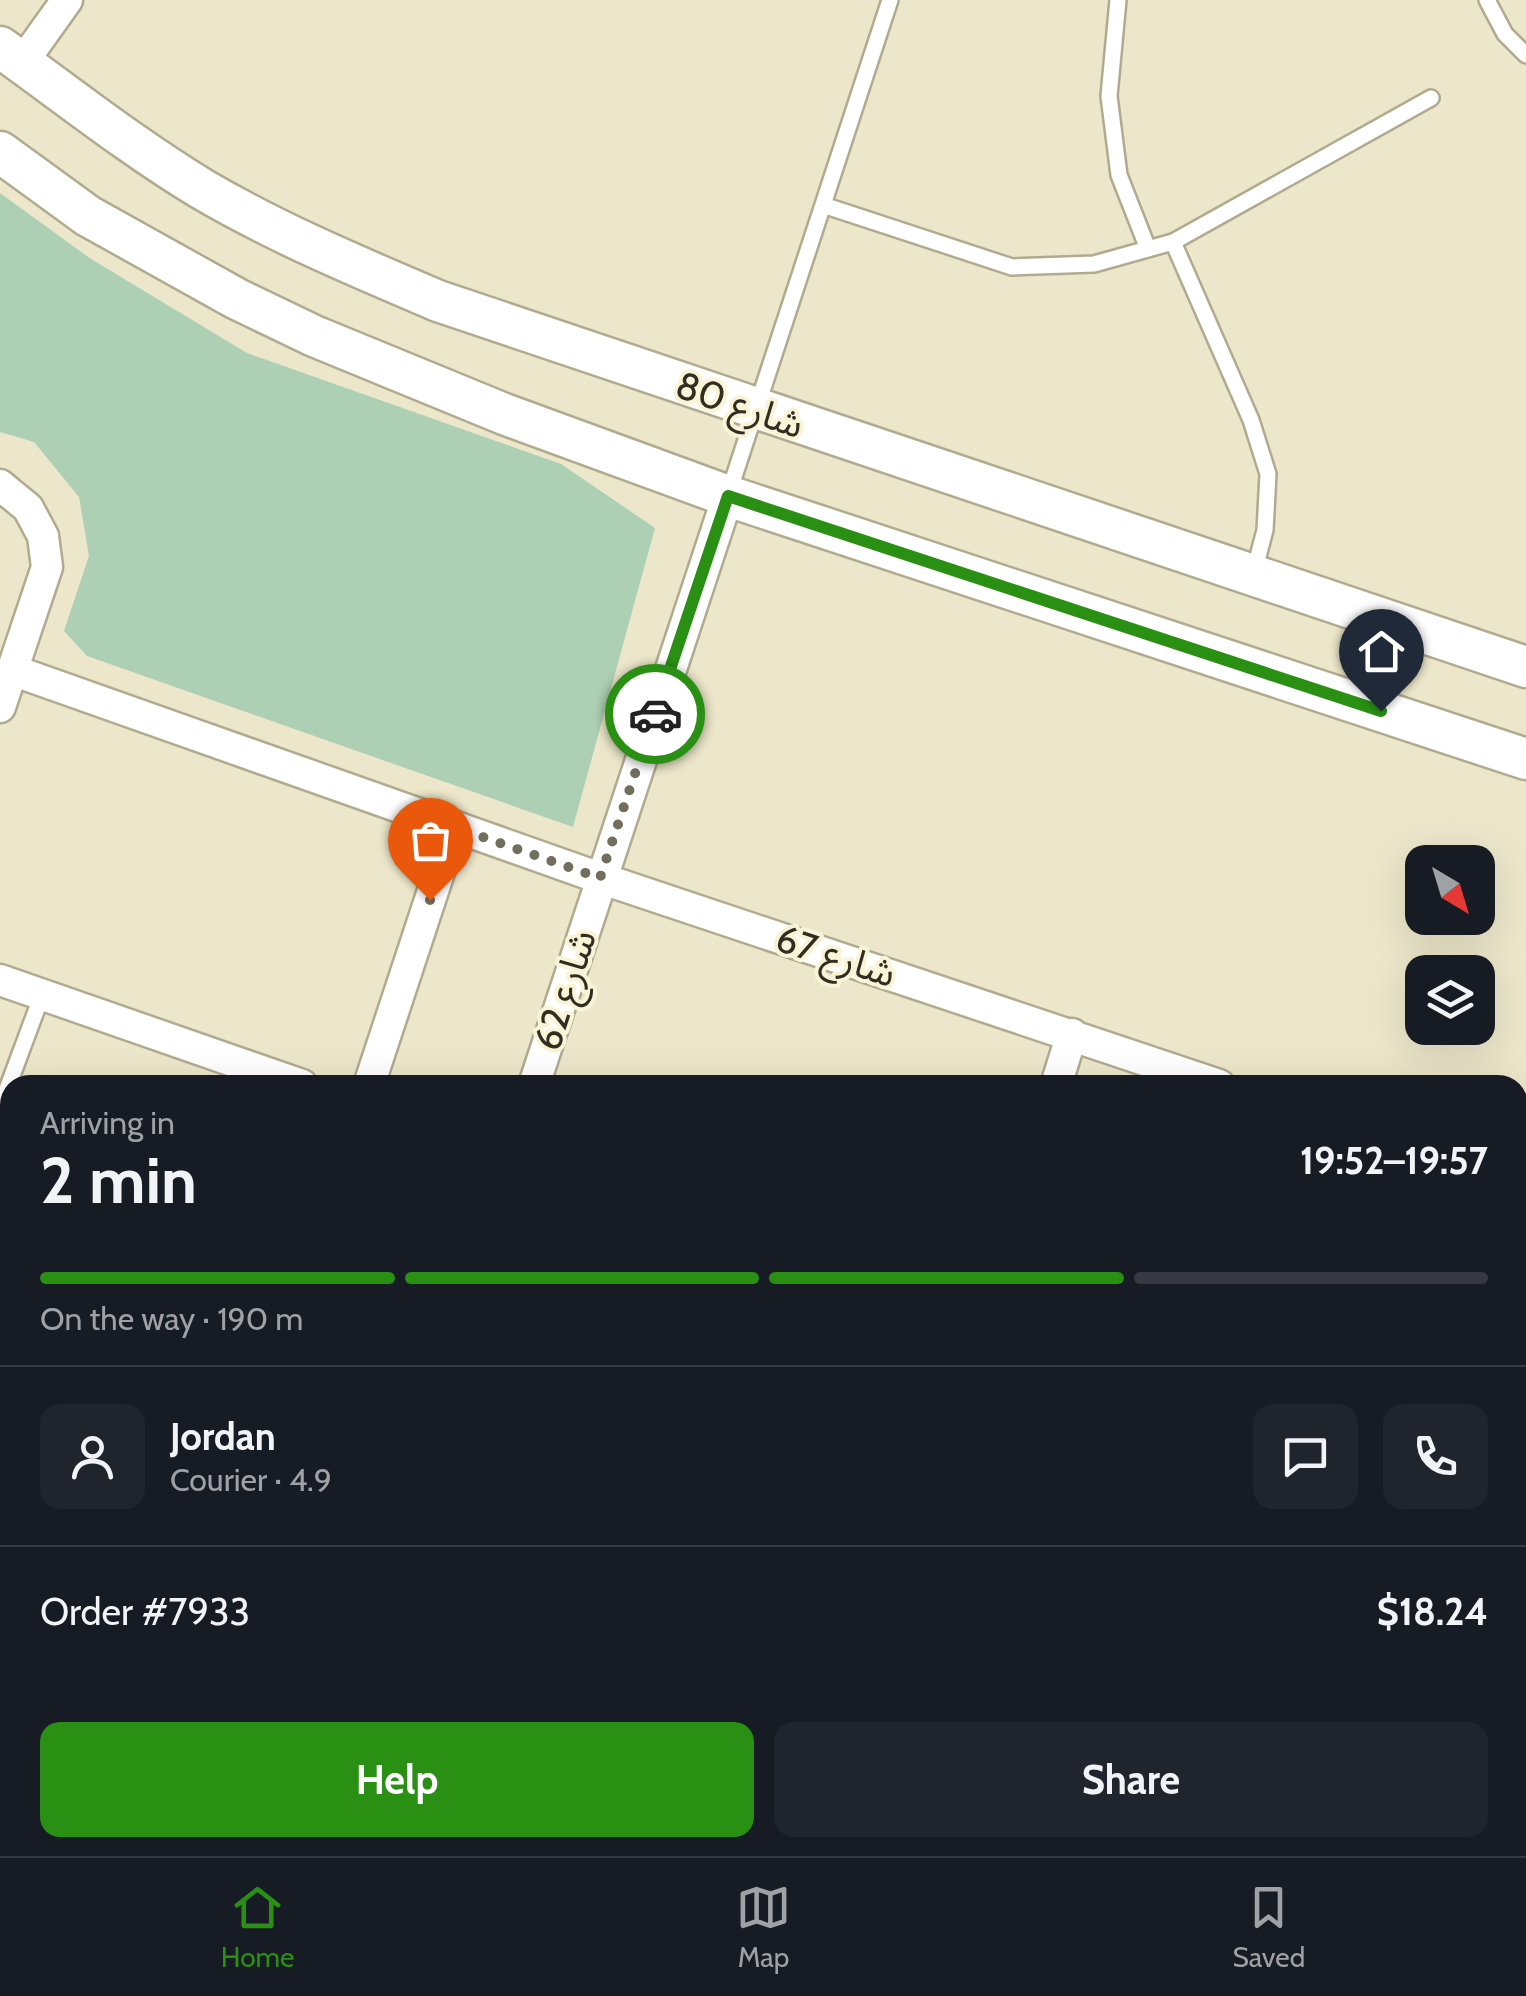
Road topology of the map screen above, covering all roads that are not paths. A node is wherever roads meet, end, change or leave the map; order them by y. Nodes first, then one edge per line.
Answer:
1 (67, 0) edge
2 (890, 0) edge
3 (1118, 0) edge
4 (1487, 0) edge
5 (11, 55) edge
6 (1526, 55) edge
7 (1431, 98) dead end
8 (0, 152) edge
9 (823, 205) junction
10 (1173, 242) junction
11 (1148, 248) junction
12 (757, 410) junction
13 (0, 485) edge
14 (728, 496) junction
15 (1252, 576) junction
16 (1526, 667) edge
17 (12, 670) junction
18 (0, 708) edge
19 (1526, 759) edge
20 (454, 827) junction
21 (600, 878) junction
22 (0, 980) edge
23 (42, 994) junction
24 (1072, 1034) junction
25 (12, 1075) edge
26 (273, 1075) edge
27 (372, 1075) edge
28 (537, 1075) edge
29 (1059, 1075) edge
30 (1190, 1075) edge

1 - 5 street
2 - 9 lane
3 - 11 lane
4 - 6 lane
5 - 12 street, شارع 80
7 - 10 lane
8 - 14 street
9 - 11 lane
9 - 12 lane
10 - 11 lane
10 - 15 lane
12 - 14 lane
12 - 15 street, شارع 80
13 - 17 street
14 - 19 street
14 - 21 street, شارع 62
15 - 16 street, شارع 80
17 - 18 street
17 - 20 street, شارع 67
20 - 21 street, شارع 67
20 - 27 street
21 - 24 street, شارع 67
21 - 28 street, شارع 62
22 - 23 street
23 - 25 lane
23 - 26 street
24 - 29 street
24 - 30 street, شارع 67

